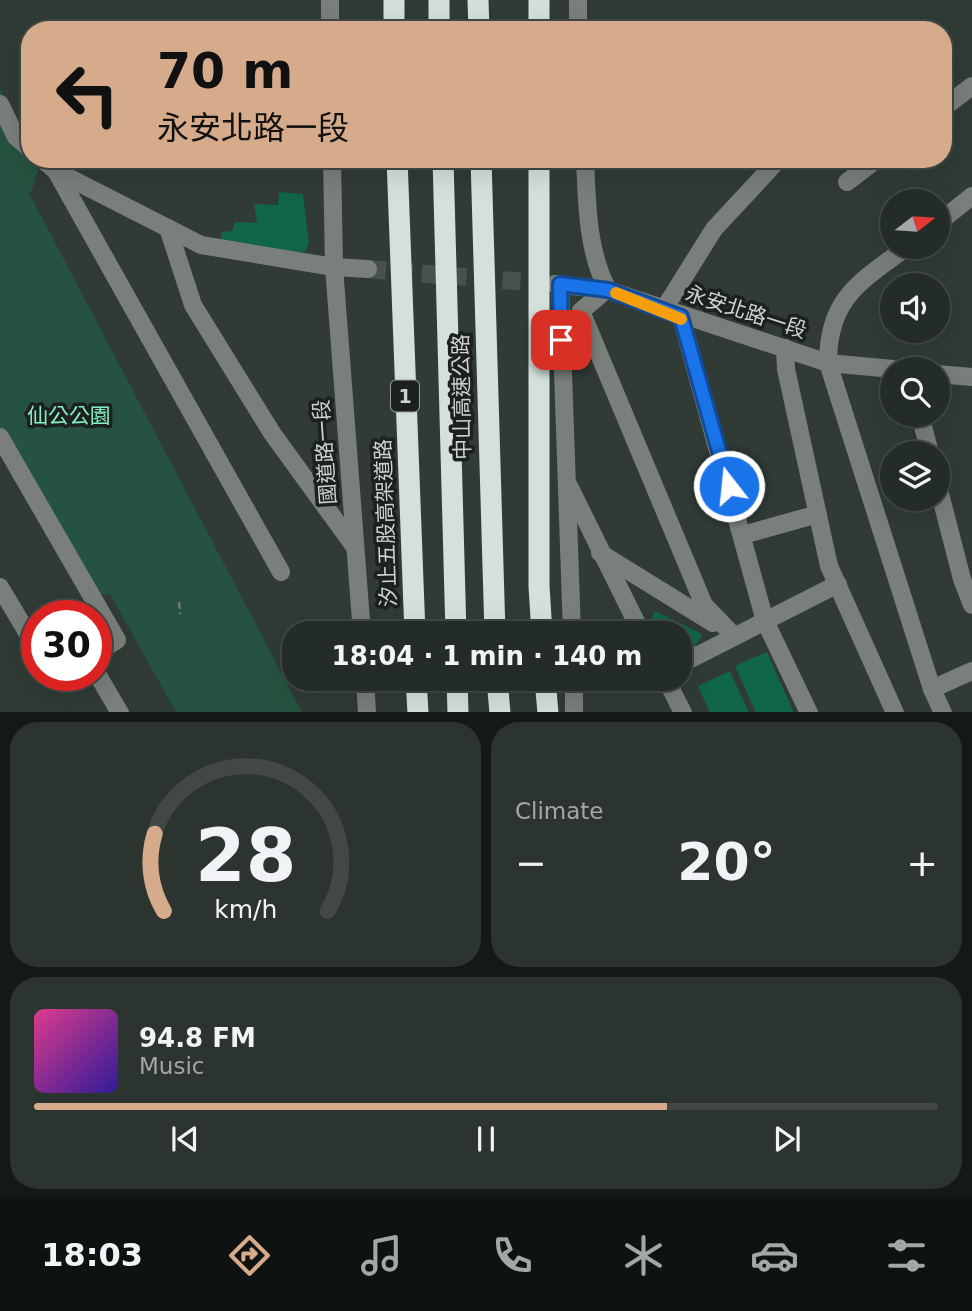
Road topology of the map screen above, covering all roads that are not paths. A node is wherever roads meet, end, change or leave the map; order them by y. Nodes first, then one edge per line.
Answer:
1 (330, 0) edge
2 (394, 0) edge
3 (439, 0) edge
4 (478, 0) edge
5 (539, 0) edge
6 (578, 0) edge
7 (330, 21) edge
8 (394, 21) edge
9 (439, 21) edge
10 (479, 21) edge
11 (539, 21) edge
12 (578, 21) edge
13 (972, 86) edge
14 (952, 101) edge
15 (0, 104) edge
16 (21, 141) edge
17 (51, 168) edge
18 (55, 168) edge
19 (332, 168) edge
20 (397, 168) edge
21 (443, 168) edge
22 (481, 168) edge
23 (539, 168) edge
24 (586, 168) edge
25 (771, 168) edge
26 (866, 168) edge
27 (847, 183) dead end
28 (972, 196) edge
29 (950, 213) edge
30 (168, 228) junction
31 (891, 259) edge
32 (334, 267) junction
33 (368, 269) tunnel mouth
34 (607, 290) junction
35 (664, 309) junction
36 (681, 317) junction
37 (785, 348) junction
38 (828, 363) junction
39 (880, 368) edge
40 (950, 375) edge
41 (972, 377) edge
42 (0, 437) edge
43 (565, 479) junction
44 (945, 511) edge
45 (818, 514) junction
46 (743, 535) junction
47 (355, 547) junction
48 (600, 553) junction
49 (281, 572) dead end
50 (838, 584) junction
51 (0, 587) edge
52 (94, 600) edge
53 (972, 605) edge
54 (361, 621) edge
55 (415, 621) edge
56 (456, 621) edge
57 (495, 621) edge
58 (541, 621) edge
59 (571, 621) edge
60 (635, 621) edge
61 (765, 621) junction
62 (21, 622) edge
63 (734, 636) junction
64 (692, 658) edge
65 (972, 671) edge
66 (932, 689) junction
67 (107, 691) edge
68 (366, 691) edge
69 (417, 691) edge
70 (457, 691) edge
71 (499, 691) edge
72 (546, 691) edge
73 (574, 691) edge
74 (672, 691) edge
75 (576, 709) edge
76 (120, 712) edge
77 (368, 712) edge
78 (418, 712) edge
79 (458, 712) edge
80 (500, 712) edge
81 (548, 712) edge
82 (683, 712) edge
83 (809, 712) edge
84 (895, 712) edge
85 (943, 712) edge

1 - 7 street
2 - 8 highway
3 - 9 highway
4 - 10 highway
5 - 11 highway
6 - 12 street
13 - 14 street
15 - 16 street
17 - 49 street
18 - 30 street
19 - 32 street, 國道路一段
20 - 55 highway, 汐止五股高架道路 / 1, bridge
21 - 56 highway, 中山高速公路 / 1
22 - 57 highway, 中山高速公路
23 - 58 highway, bridge
24 - 34 street
25 - 35 street
26 - 27 street
28 - 29 street
30 - 32 street
30 - 47 street
31 - 38 street
32 - 33 street
32 - 47 street, 國道路一段
34 - 35 street, 永安北路一段
34 - 43 street, 永安北路一段
34 - 63 street
35 - 36 street, 永安北路一段
36 - 37 street, 永安北路一段
36 - 46 street
37 - 38 street, 永安北路一段
37 - 45 street
38 - 39 street, 永安北路一段
38 - 66 street
40 - 41 street
42 - 52 street
43 - 48 street
43 - 59 street
44 - 53 street
45 - 46 street
45 - 50 street
46 - 61 street
47 - 54 street, 國道路一段
48 - 60 street
48 - 63 street
50 - 61 street
50 - 84 street
51 - 62 street
61 - 63 street
61 - 83 street
63 - 64 street
65 - 66 street
66 - 85 street
67 - 76 street
68 - 77 street
69 - 78 highway
70 - 79 highway
71 - 80 highway
72 - 81 highway
73 - 75 street
74 - 82 street

